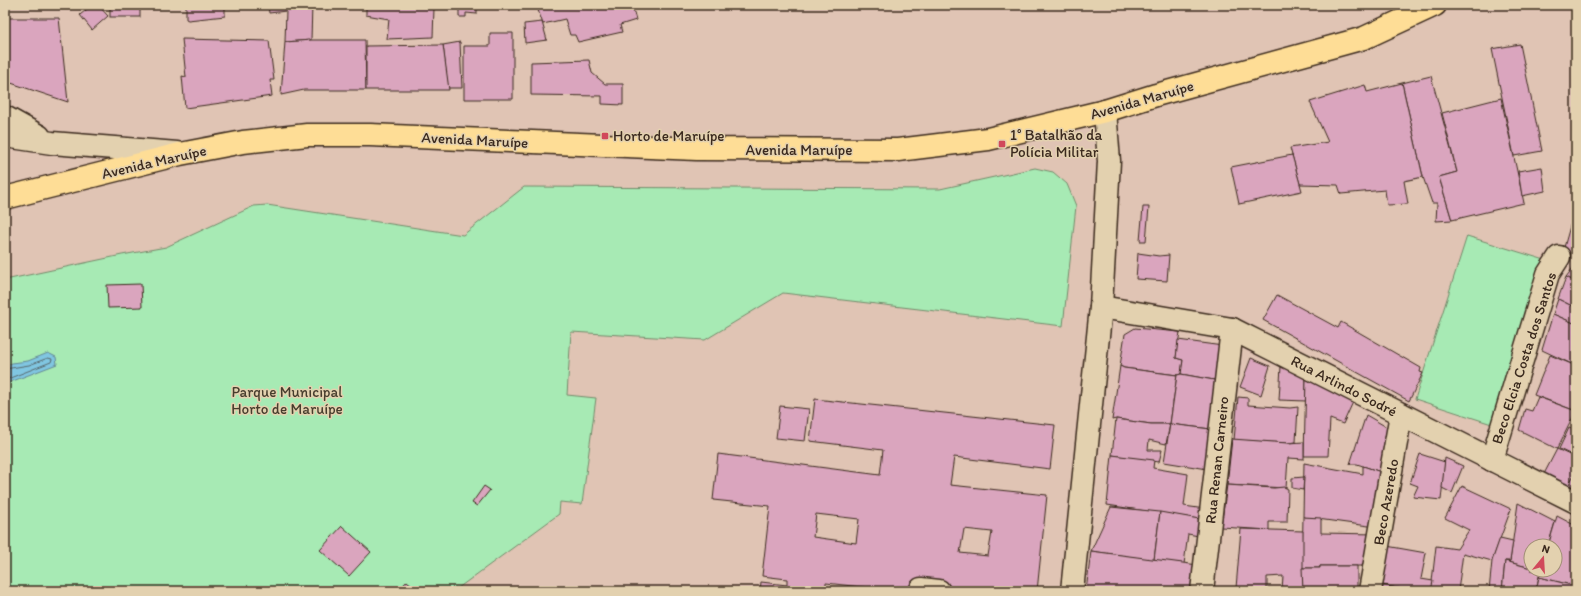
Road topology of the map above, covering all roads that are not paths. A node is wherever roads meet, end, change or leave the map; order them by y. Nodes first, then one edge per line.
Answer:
1 (1435, 5) edge
2 (1105, 111) junction
3 (5, 118) edge
4 (5, 136) edge
5 (52, 143) junction
6 (180, 154) junction
7 (5, 198) edge
8 (1559, 257) dead end
9 (1101, 307) junction
10 (1232, 329) junction
11 (1401, 414) junction
12 (1492, 460) junction
13 (1576, 502) edge
14 (921, 591) edge
15 (939, 591) edge
16 (1072, 591) edge
17 (1202, 591) edge
18 (1370, 591) edge

1 - 2 main road, Avenida Maruípe
2 - 6 main road, Avenida Maruípe
2 - 9 street
3 - 5 street
4 - 5 street
5 - 6 street
6 - 7 main road, Avenida Maruípe
8 - 12 street, Beco Elcia Costa dos Santos
9 - 10 street, Rua Arlindo Sodré
9 - 16 street
10 - 11 street, Rua Arlindo Sodré
10 - 17 street, Rua Renan Carneiro
11 - 12 street, Rua Arlindo Sodré
11 - 18 street, Beco Azeredo
12 - 13 street, Rua Arlindo Sodré
14 - 15 street

